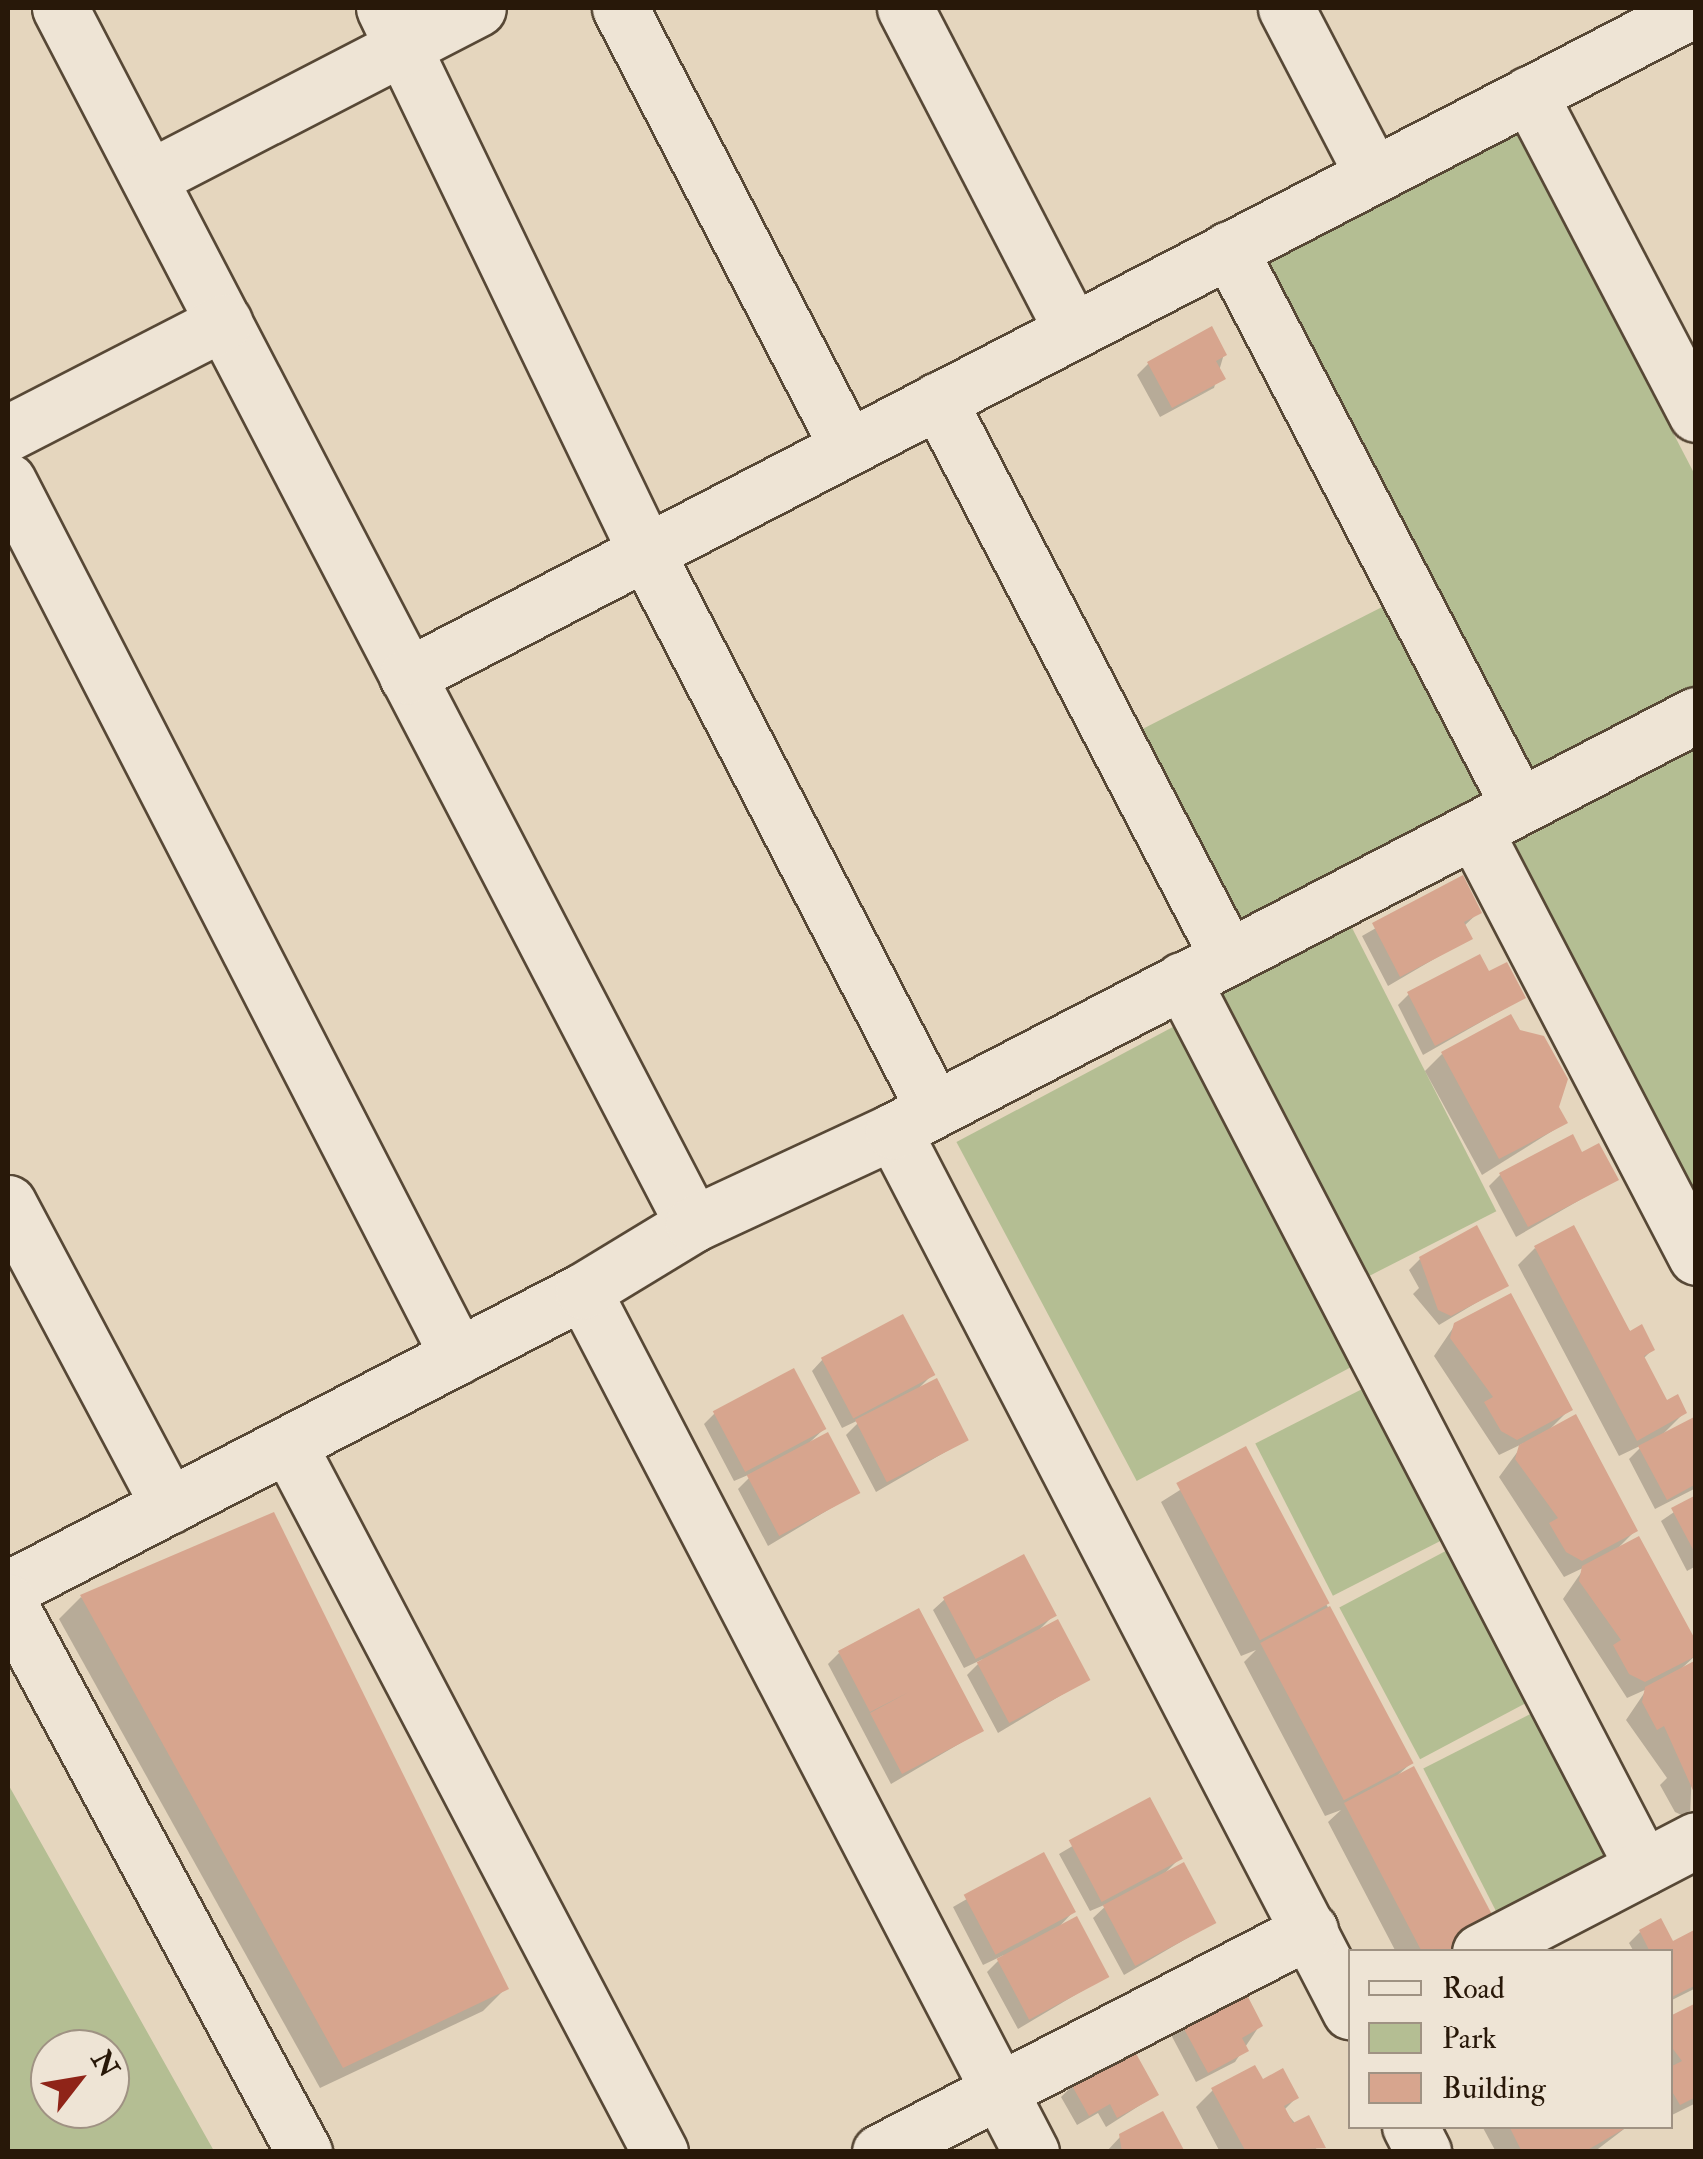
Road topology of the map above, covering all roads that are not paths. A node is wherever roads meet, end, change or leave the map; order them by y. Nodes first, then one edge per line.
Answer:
1 (60, 8) edge
2 (478, 8) edge
3 (620, 8) edge
4 (905, 8) edge
5 (1286, 8) edge
6 (1696, 8) edge
7 (394, 27) edge
8 (1529, 94) junction
9 (1373, 175) junction
10 (149, 178) junction
11 (1229, 249) junction
12 (224, 322) junction
13 (1072, 330) junction
14 (938, 400) junction
15 (1696, 414) edge
16 (8, 433) edge
17 (848, 447) junction
18 (8, 481) edge
19 (646, 552) junction
20 (407, 676) junction
21 (1696, 714) edge
22 (1496, 818) junction
23 (1205, 969) junction
24 (914, 1120) junction
25 (8, 1203) edge
26 (693, 1224) junction
27 (1696, 1257) edge
28 (583, 1291) junction
29 (458, 1356) junction
30 (288, 1444) junction
31 (168, 1506) junction
32 (8, 1589) edge
33 (8, 1602) edge
34 (1696, 1840) edge
35 (1643, 1867) junction
36 (1310, 1930) junction
37 (1486, 1949) edge
38 (1348, 2007) edge
39 (1000, 2090) junction
40 (1412, 2129) edge
41 (304, 2152) edge
42 (660, 2152) edge
43 (880, 2152) edge
44 (1032, 2152) edge
45 (1423, 2152) edge

1 - 10 street
2 - 7 street
3 - 17 street
4 - 13 street
5 - 9 street
6 - 8 street
7 - 10 street
7 - 19 street
8 - 9 street
8 - 15 street
9 - 11 street
10 - 12 street
11 - 13 street
11 - 22 street
12 - 16 street
12 - 20 street
13 - 14 street
14 - 17 street
14 - 23 street
17 - 19 street
18 - 29 street
19 - 20 street
19 - 24 street
20 - 26 street
21 - 22 street
22 - 23 street
22 - 27 street
23 - 24 street
23 - 35 street
24 - 26 street
24 - 36 street
25 - 31 street
26 - 28 street
28 - 29 street
28 - 39 street
29 - 30 street
30 - 31 street
30 - 42 street
31 - 32 street
33 - 41 street
34 - 35 street
35 - 37 street
36 - 38 street
36 - 39 street
39 - 43 street
39 - 44 street
40 - 45 street

